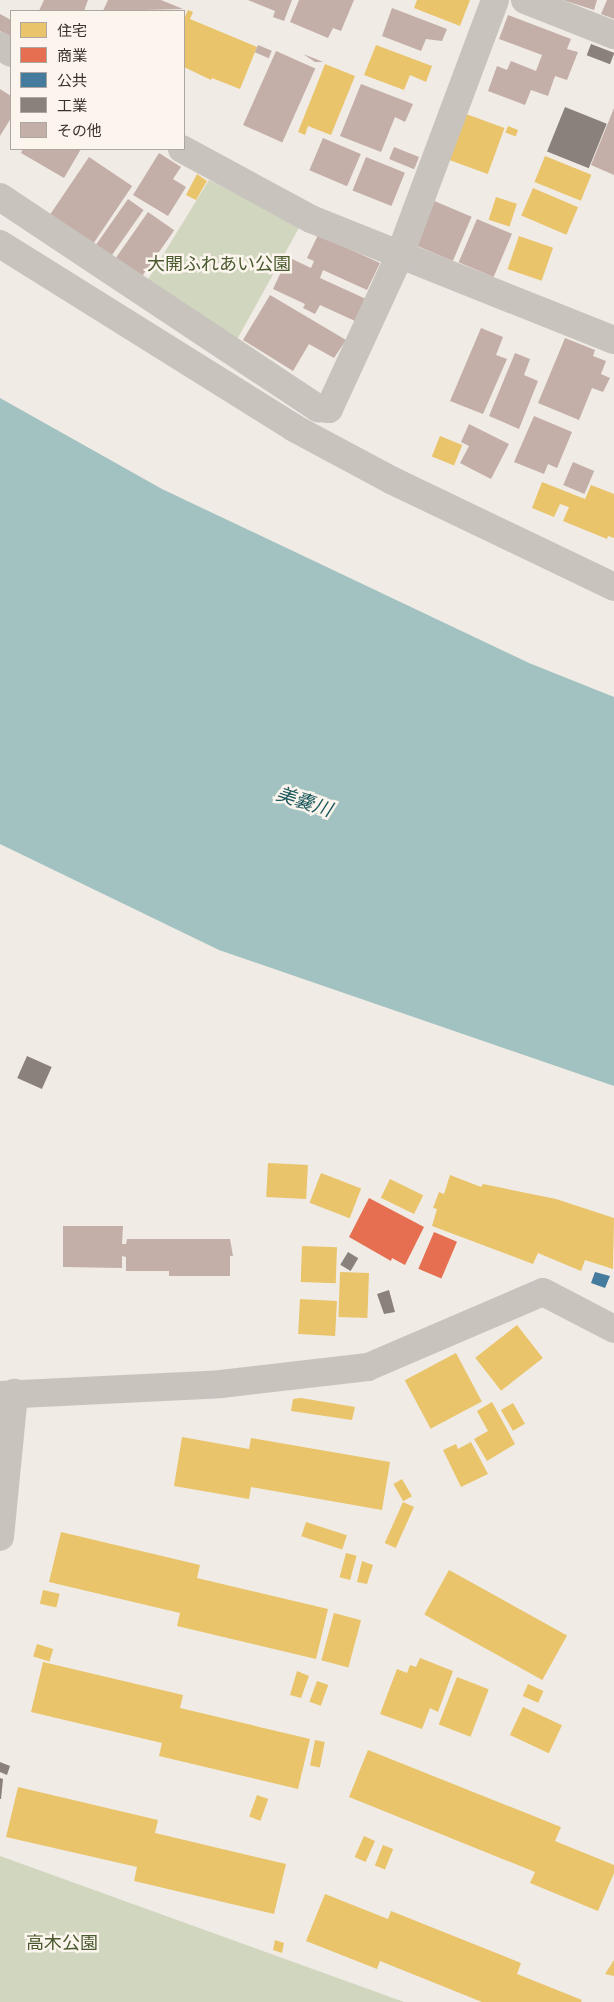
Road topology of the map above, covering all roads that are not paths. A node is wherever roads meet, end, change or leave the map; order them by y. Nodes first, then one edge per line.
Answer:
1 (495, 0) edge
2 (525, 0) edge
3 (614, 34) edge
4 (184, 150) edge
5 (0, 198) edge
6 (0, 244) edge
7 (399, 257) junction
8 (614, 340) edge
9 (614, 587) edge
10 (614, 1329) edge
11 (7, 1394) edge
12 (0, 1536) edge

1 - 7 street
2 - 3 street
4 - 7 street
5 - 7 street
6 - 9 street
7 - 8 street
10 - 11 street
11 - 12 street

